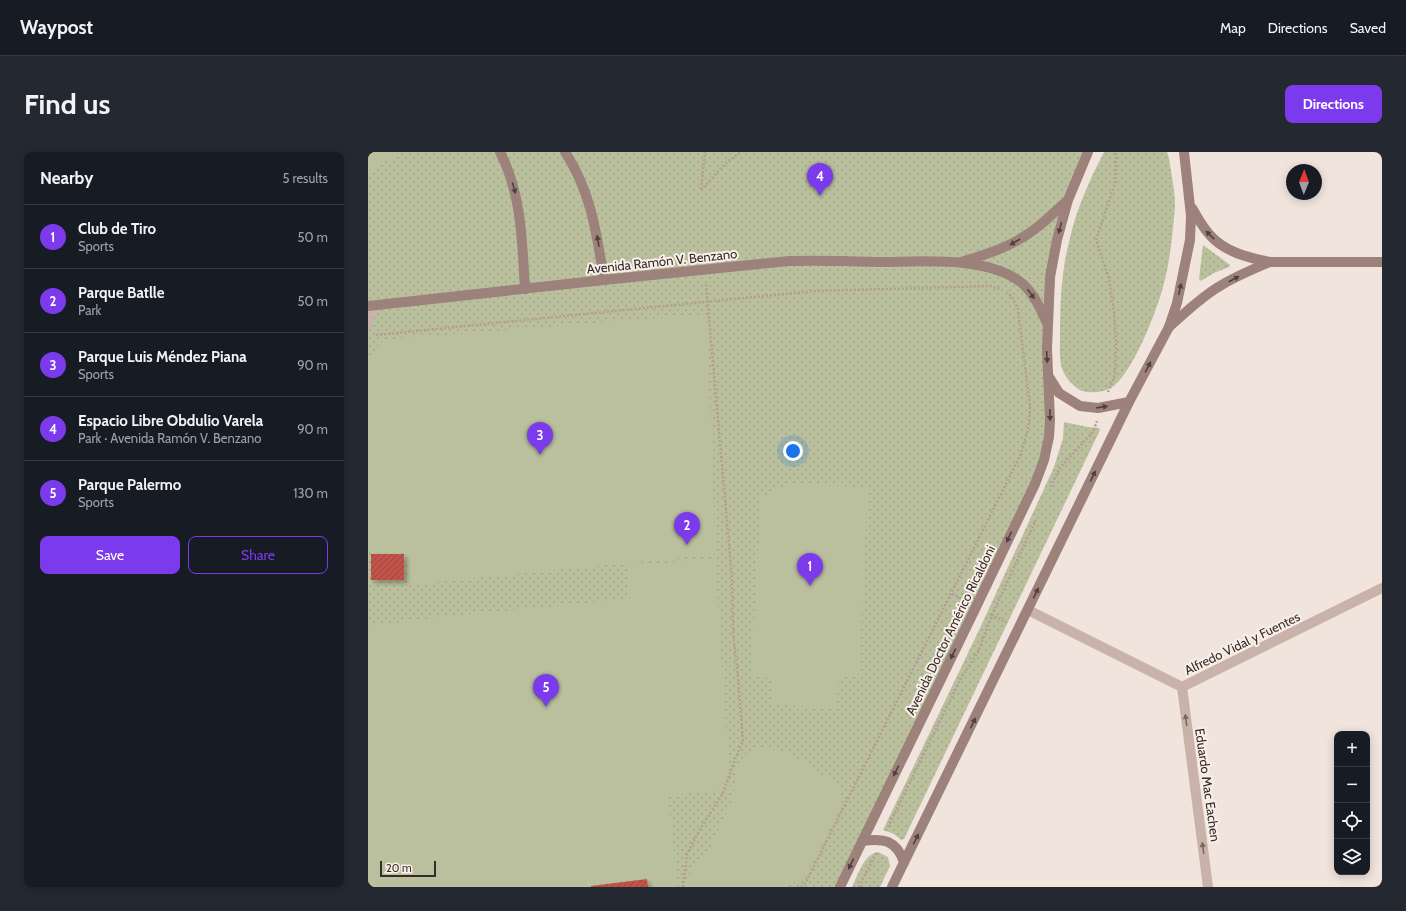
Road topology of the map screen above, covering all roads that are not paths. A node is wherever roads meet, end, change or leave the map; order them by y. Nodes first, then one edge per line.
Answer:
1 (500, 152) edge
2 (565, 152) edge
3 (1088, 152) edge
4 (1184, 152) edge
5 (1068, 200) junction
6 (1191, 207) junction
7 (960, 262) junction
8 (1270, 262) junction
9 (1382, 262) edge
10 (604, 280) junction
11 (525, 289) junction
12 (370, 306) edge
13 (368, 325) edge
14 (1048, 326) junction
15 (1169, 327) junction
16 (1049, 376) junction
17 (1129, 402) junction
18 (1382, 588) edge
19 (1028, 610) junction
20 (1182, 687) junction
21 (862, 841) junction
22 (904, 862) junction
23 (840, 887) edge
24 (892, 887) edge
25 (1208, 887) edge

1 -> 11 street
10 -> 2 street
3 - 5 street, Avenida Doctor Américo Ricaldoni
4 - 6 street
5 -> 7 street, Avenida Ramón V. Benzano
5 -> 14 street, Avenida Doctor Américo Ricaldoni
8 -> 6 street
15 -> 6 street
7 - 10 street, Avenida Ramón V. Benzano
7 -> 14 street, Avenida Ramón V. Benzano
8 - 9 street
15 -> 8 street
10 - 11 street, Avenida Ramón V. Benzano
11 - 12 street, Avenida Ramón V. Benzano
12 - 13 lane
14 -> 16 street, Avenida Doctor Américo Ricaldoni
17 -> 15 street
16 -> 17 street, Avenida Doctor Américo Ricaldoni
16 -> 21 street, Avenida Doctor Américo Ricaldoni
19 -> 17 street
18 - 20 street, Alfredo Vidal y Fuentes
19 - 20 street, Alfredo Vidal y Fuentes
22 -> 19 street
25 -> 20 street, Eduardo Mac Eachen
21 - 22 street
21 -> 23 street, Avenida Doctor Américo Ricaldoni
22 - 24 street

